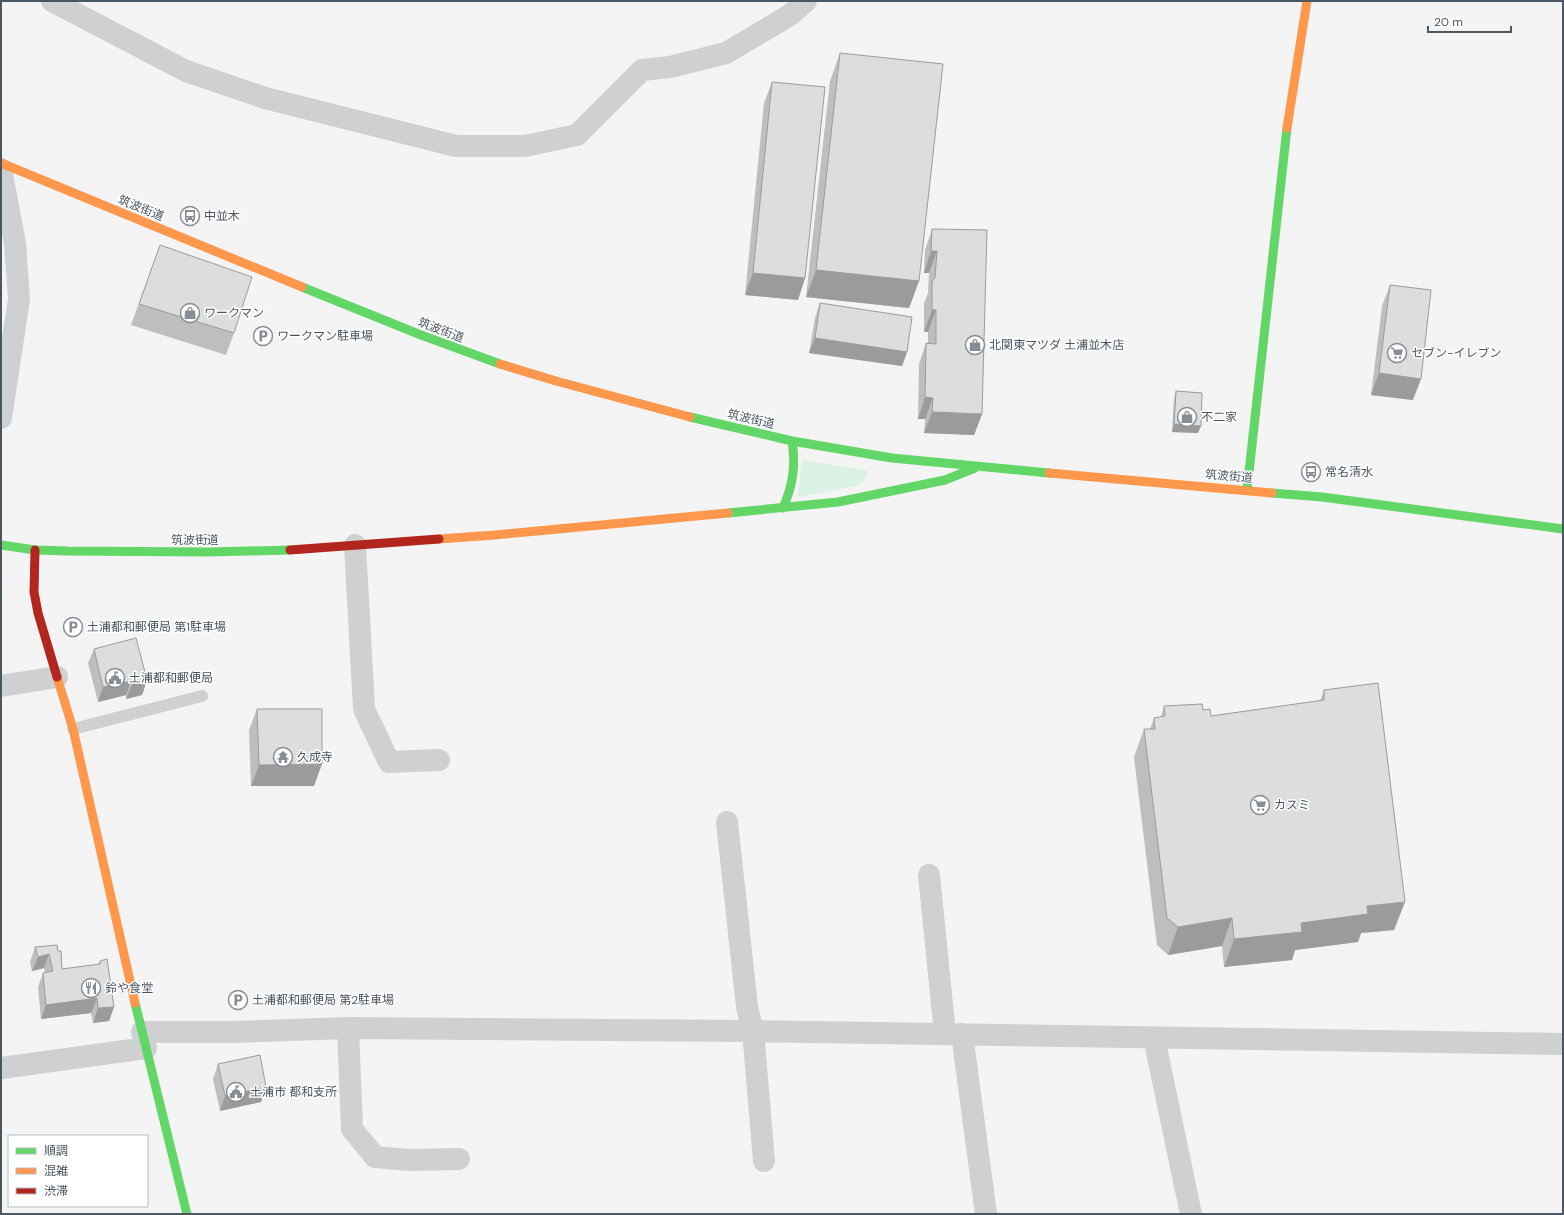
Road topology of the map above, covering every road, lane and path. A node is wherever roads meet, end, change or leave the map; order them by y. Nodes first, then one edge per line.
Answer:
1 (52, 1) edge
2 (806, 1) edge
3 (1307, 1) edge
4 (1, 164) edge
5 (1, 169) edge
6 (1, 418) edge
7 (792, 441) junction
8 (892, 458) junction
9 (976, 467) junction
10 (889, 468) dead end
11 (882, 484) dead end
12 (1247, 490) junction
13 (870, 496) junction
14 (783, 508) junction
15 (1563, 529) edge
16 (356, 545) junction
17 (1, 546) edge
18 (35, 550) junction
19 (57, 677) junction
20 (1, 686) edge
21 (202, 696) dead end
22 (73, 728) junction
23 (439, 760) dead end
24 (727, 822) dead end
25 (929, 875) dead end
26 (348, 1028) junction
27 (753, 1031) junction
28 (953, 1034) junction
29 (1154, 1038) junction
30 (144, 1040) junction
31 (1563, 1044) edge
32 (1, 1068) edge
33 (459, 1159) dead end
34 (764, 1162) dead end
35 (187, 1214) edge
36 (986, 1214) edge
37 (1191, 1214) edge

1 - 2 street
3 - 12 street
4 - 7 street, 筑波街道
5 - 6 street
7 - 8 street, 筑波街道
7 - 14 street
8 - 9 street, 筑波街道
8 - 10 street
9 - 12 street, 筑波街道
9 - 13 street, 筑波街道
11 - 13 street
12 - 15 street, 筑波街道
13 - 14 street, 筑波街道
14 - 16 street, 筑波街道
16 - 18 street, 筑波街道
16 - 23 street
17 - 18 street, 筑波街道
18 - 19 street
19 - 20 street
19 - 22 street
21 - 22 lane
22 - 30 street
24 - 27 street
25 - 28 street
26 - 27 street
26 - 30 street
26 - 33 street
27 - 28 street
27 - 34 street
28 - 29 street
28 - 36 street
29 - 31 street
29 - 37 street
30 - 32 street
30 - 35 street

